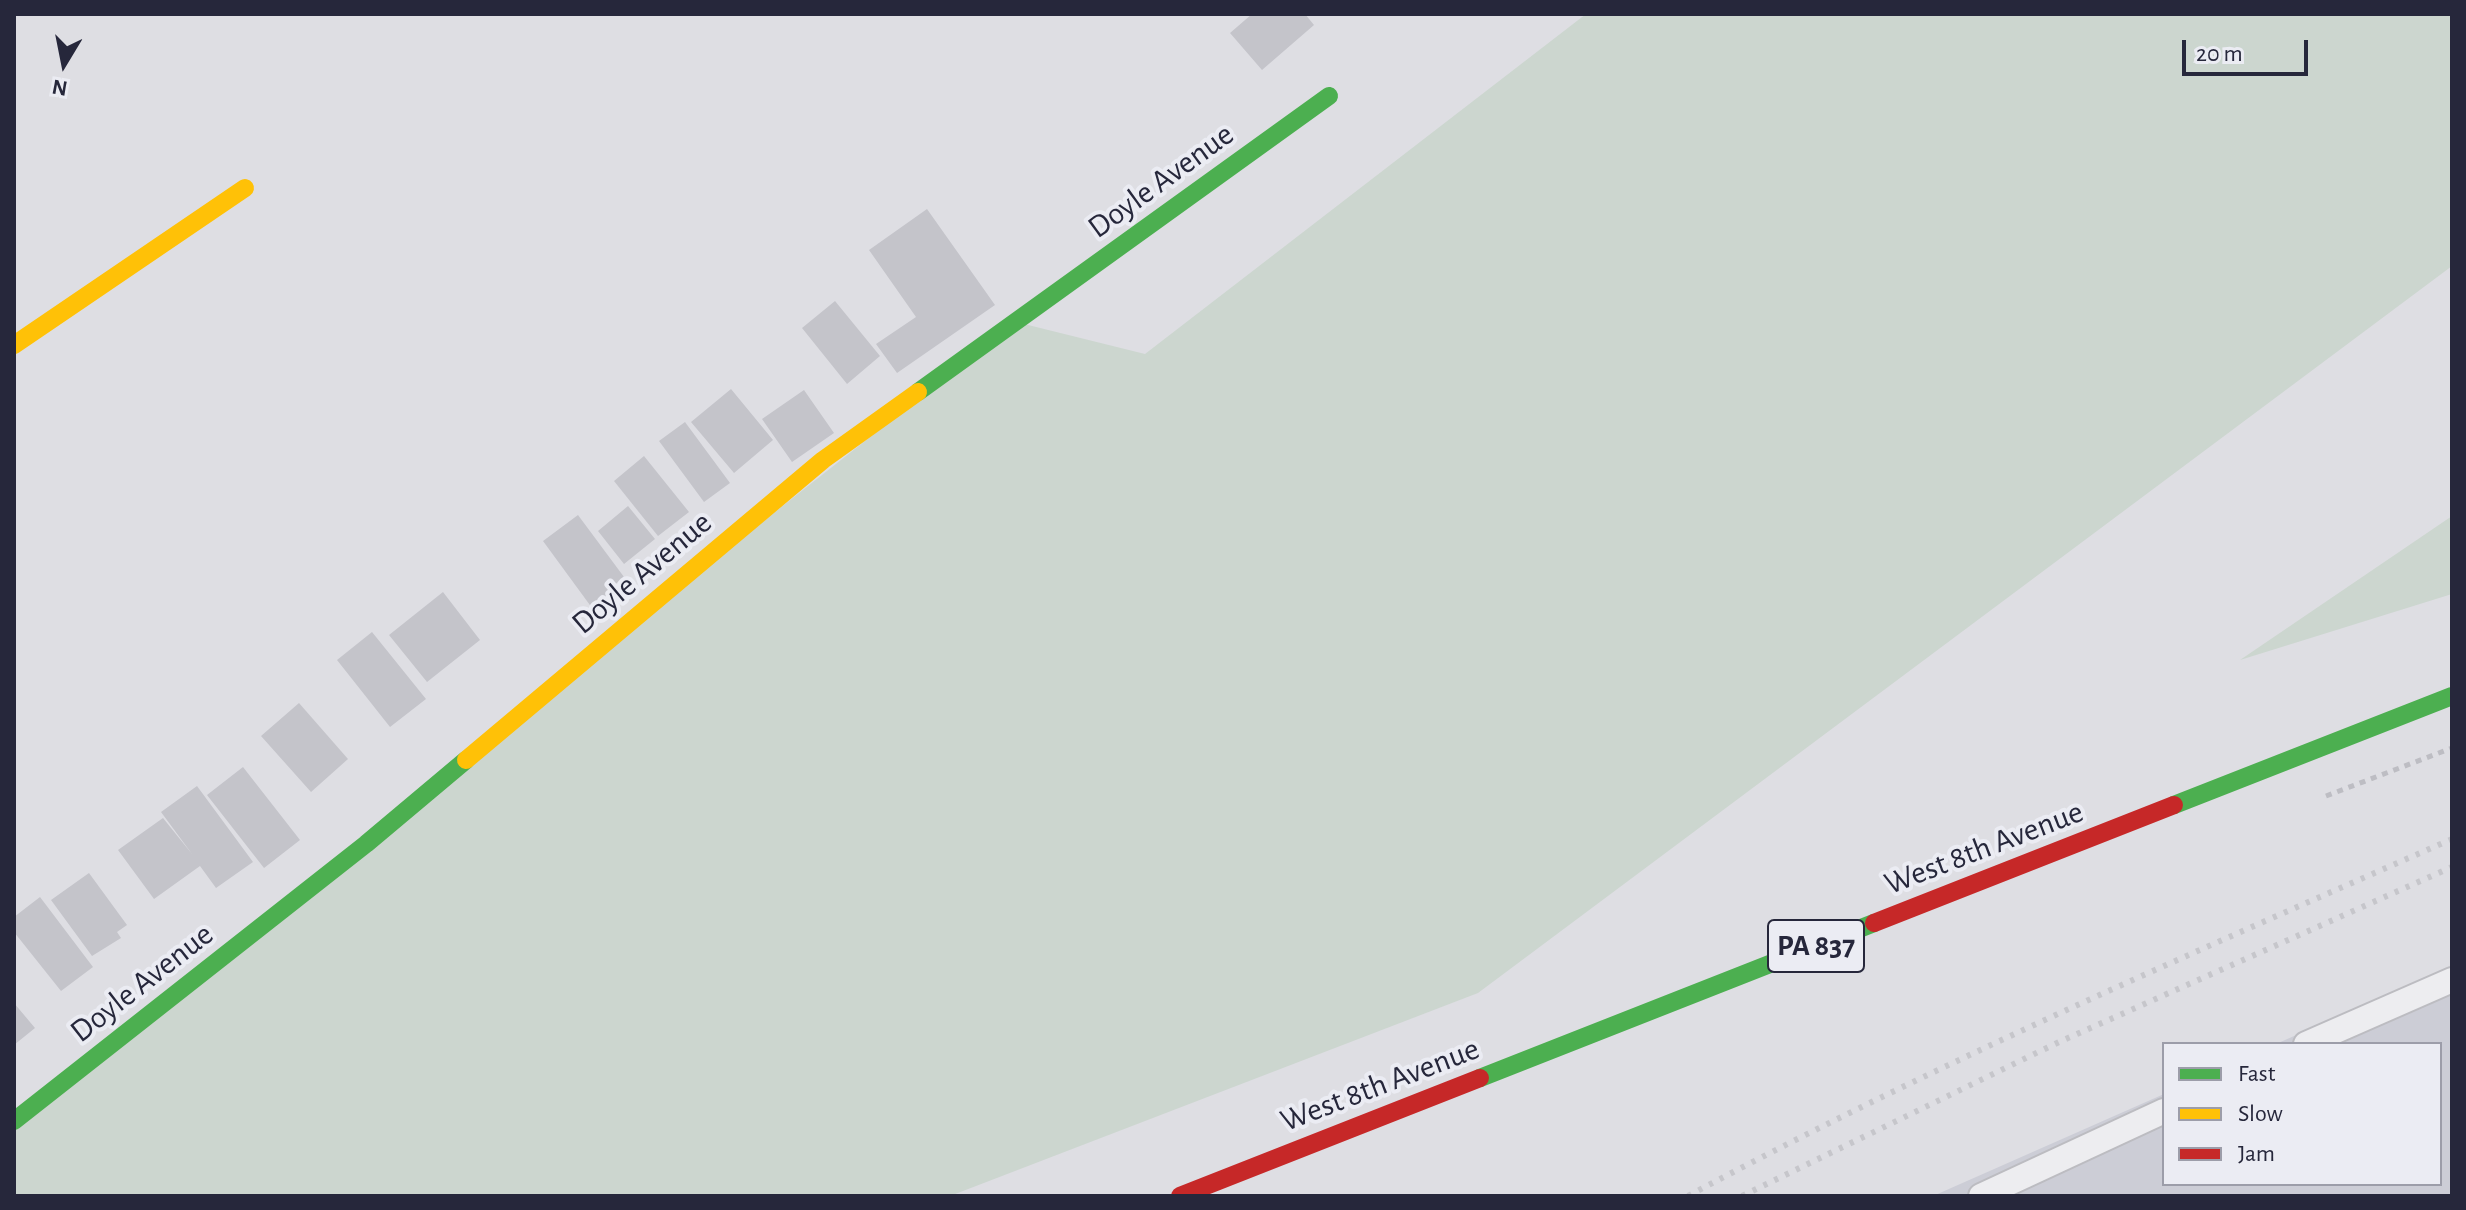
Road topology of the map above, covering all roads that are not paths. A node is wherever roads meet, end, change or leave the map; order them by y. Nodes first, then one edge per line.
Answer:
1 (1329, 96) dead end
2 (245, 188) dead end
3 (14, 345) edge
4 (2452, 696) edge
5 (2452, 980) edge
6 (2311, 1042) edge
7 (2162, 1112) edge
8 (14, 1121) edge
9 (1180, 1196) edge
10 (1981, 1196) edge

1 - 8 street, Doyle Avenue
2 - 3 street
4 - 9 street, West 8th Avenue / PA 837
5 - 6 lane
7 - 10 lane

